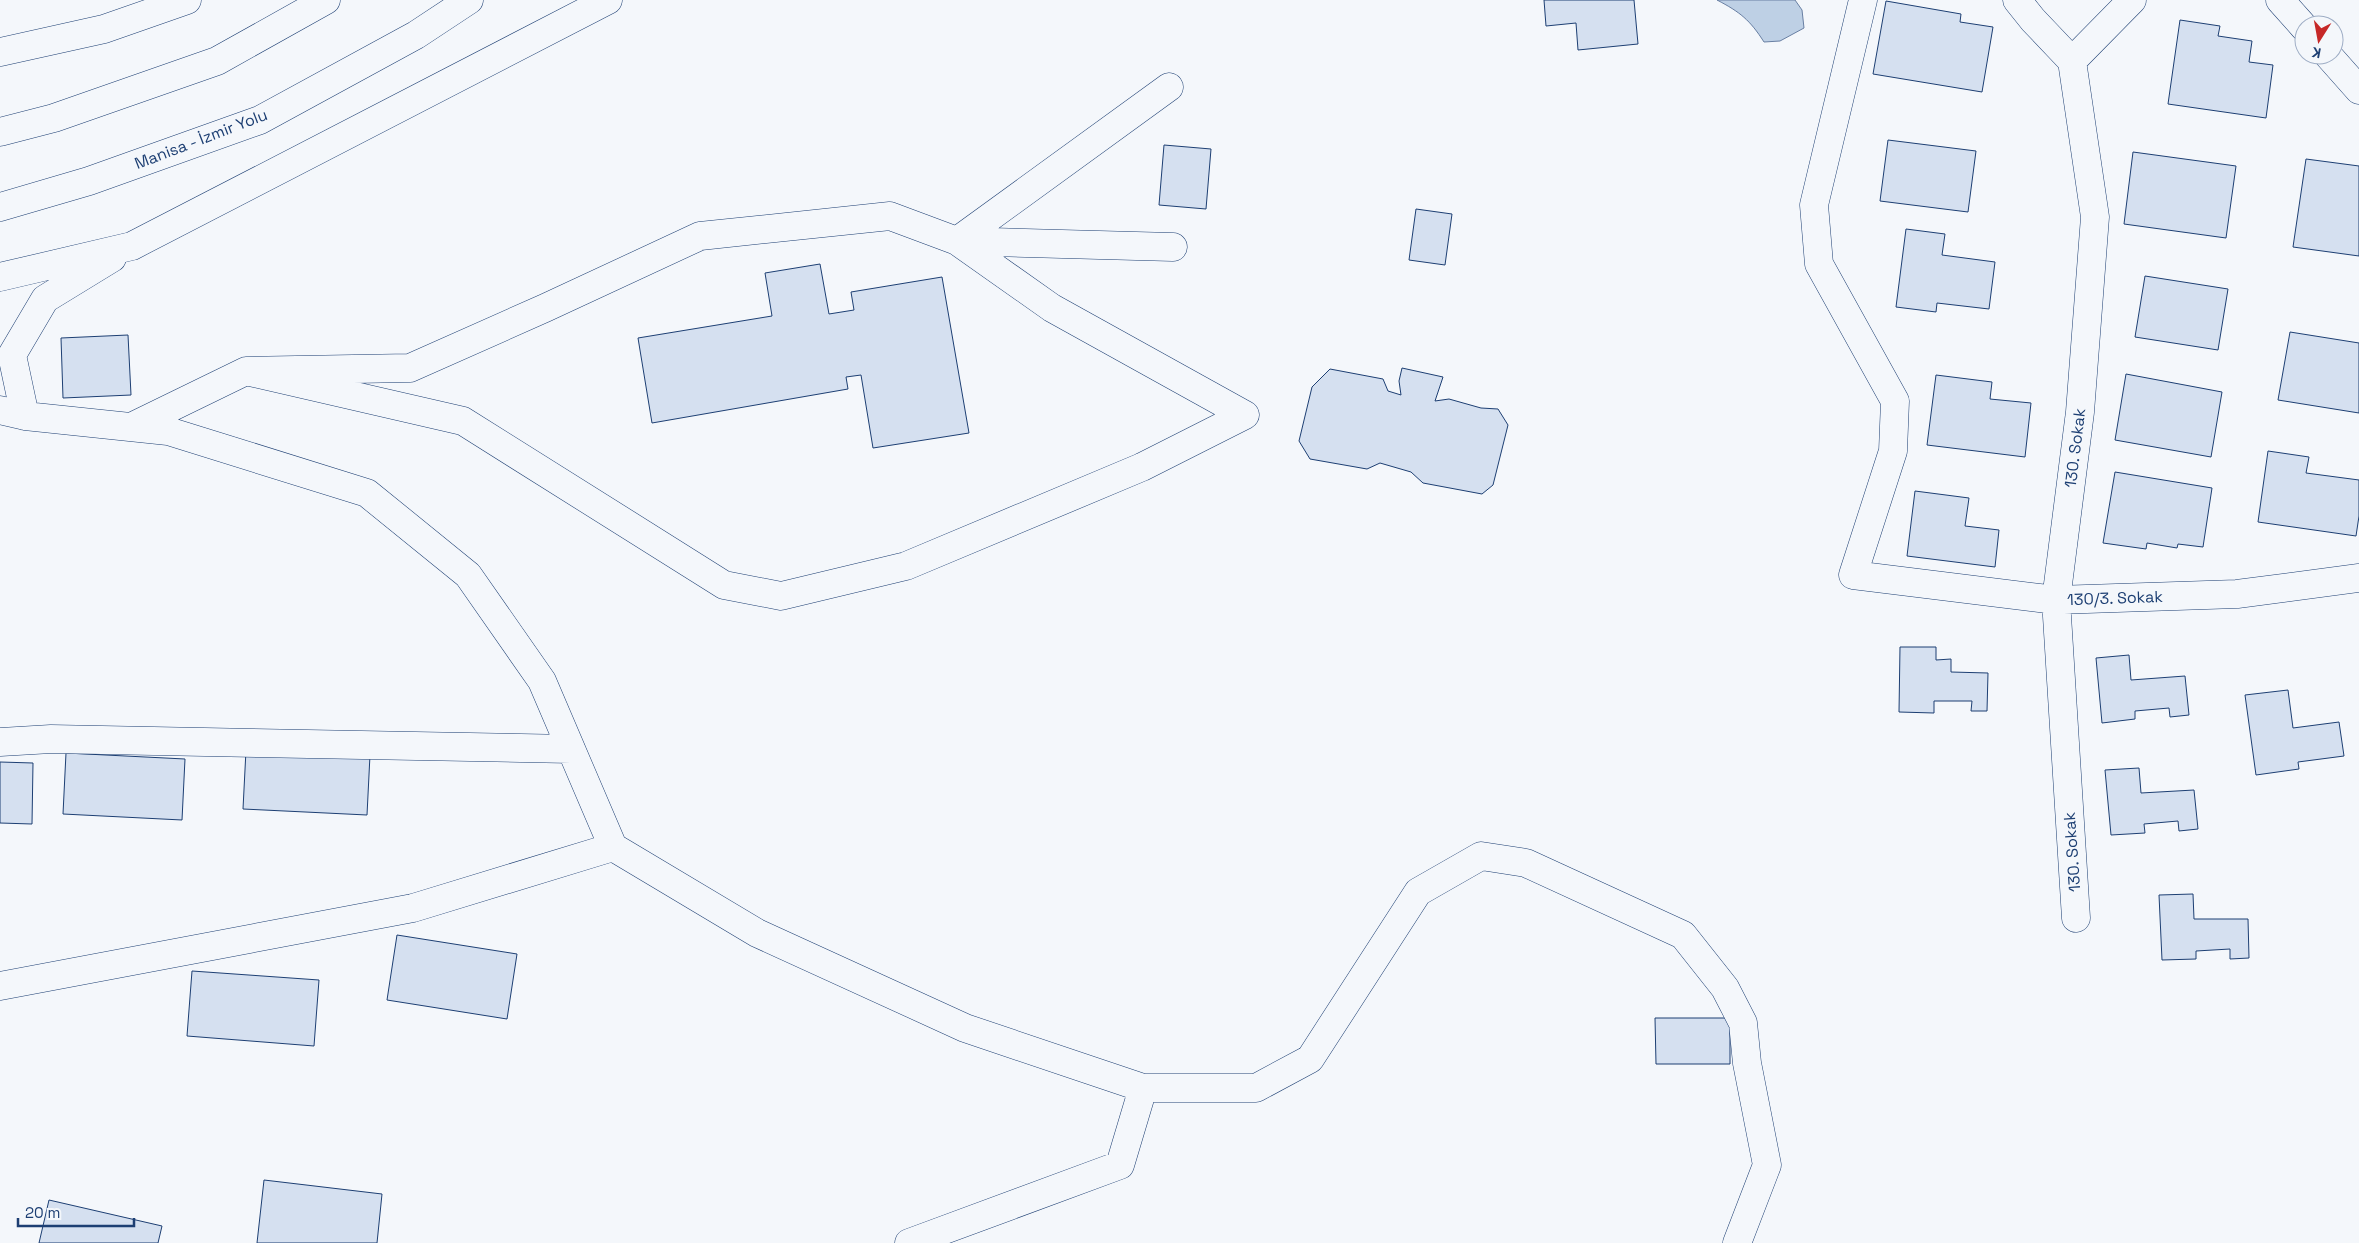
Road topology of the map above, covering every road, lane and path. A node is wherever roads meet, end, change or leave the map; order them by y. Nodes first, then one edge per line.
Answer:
1 (187, 0) edge
2 (326, 0) edge
3 (469, 0) edge
4 (608, 0) edge
5 (1863, 0) edge
6 (2018, 0) edge
7 (2132, 0) edge
8 (2280, 0) edge
9 (2294, 16) edge
10 (0, 52) edge
11 (2072, 61) junction
12 (2337, 65) edge
13 (1169, 87) dead end
14 (2359, 90) edge
15 (0, 132) edge
16 (0, 207) edge
17 (957, 241) junction
18 (132, 246) junction
19 (1173, 247) dead end
20 (0, 277) edge
21 (246, 371) junction
22 (12, 413) edge
23 (131, 427) junction
24 (2359, 578) edge
25 (2056, 600) junction
26 (0, 742) edge
27 (570, 749) junction
28 (613, 847) junction
29 (2076, 918) dead end
30 (0, 986) edge
31 (1143, 1088) junction
32 (909, 1243) edge
33 (1737, 1243) edge

1 - 10 main road
2 - 15 main road
3 - 16 main road, Manisa - İzmir Yolu
4 - 18 main road
5 - 25 main road, 130/3. Sokak
6 - 11 main road
7 - 11 main road
8 - 9 main road
11 - 25 main road, 130. Sokak
12 - 14 main road
13 - 17 main road
17 - 19 main road
17 - 21 main road
17 - 21 main road
18 - 20 main road
18 - 22 main road
21 - 23 main road
22 - 23 main road
23 - 27 main road
24 - 25 main road, 130/3. Sokak
25 - 29 main road, 130. Sokak
26 - 27 main road
27 - 28 main road
28 - 30 main road
28 - 31 main road
31 - 32 main road
31 - 33 main road

